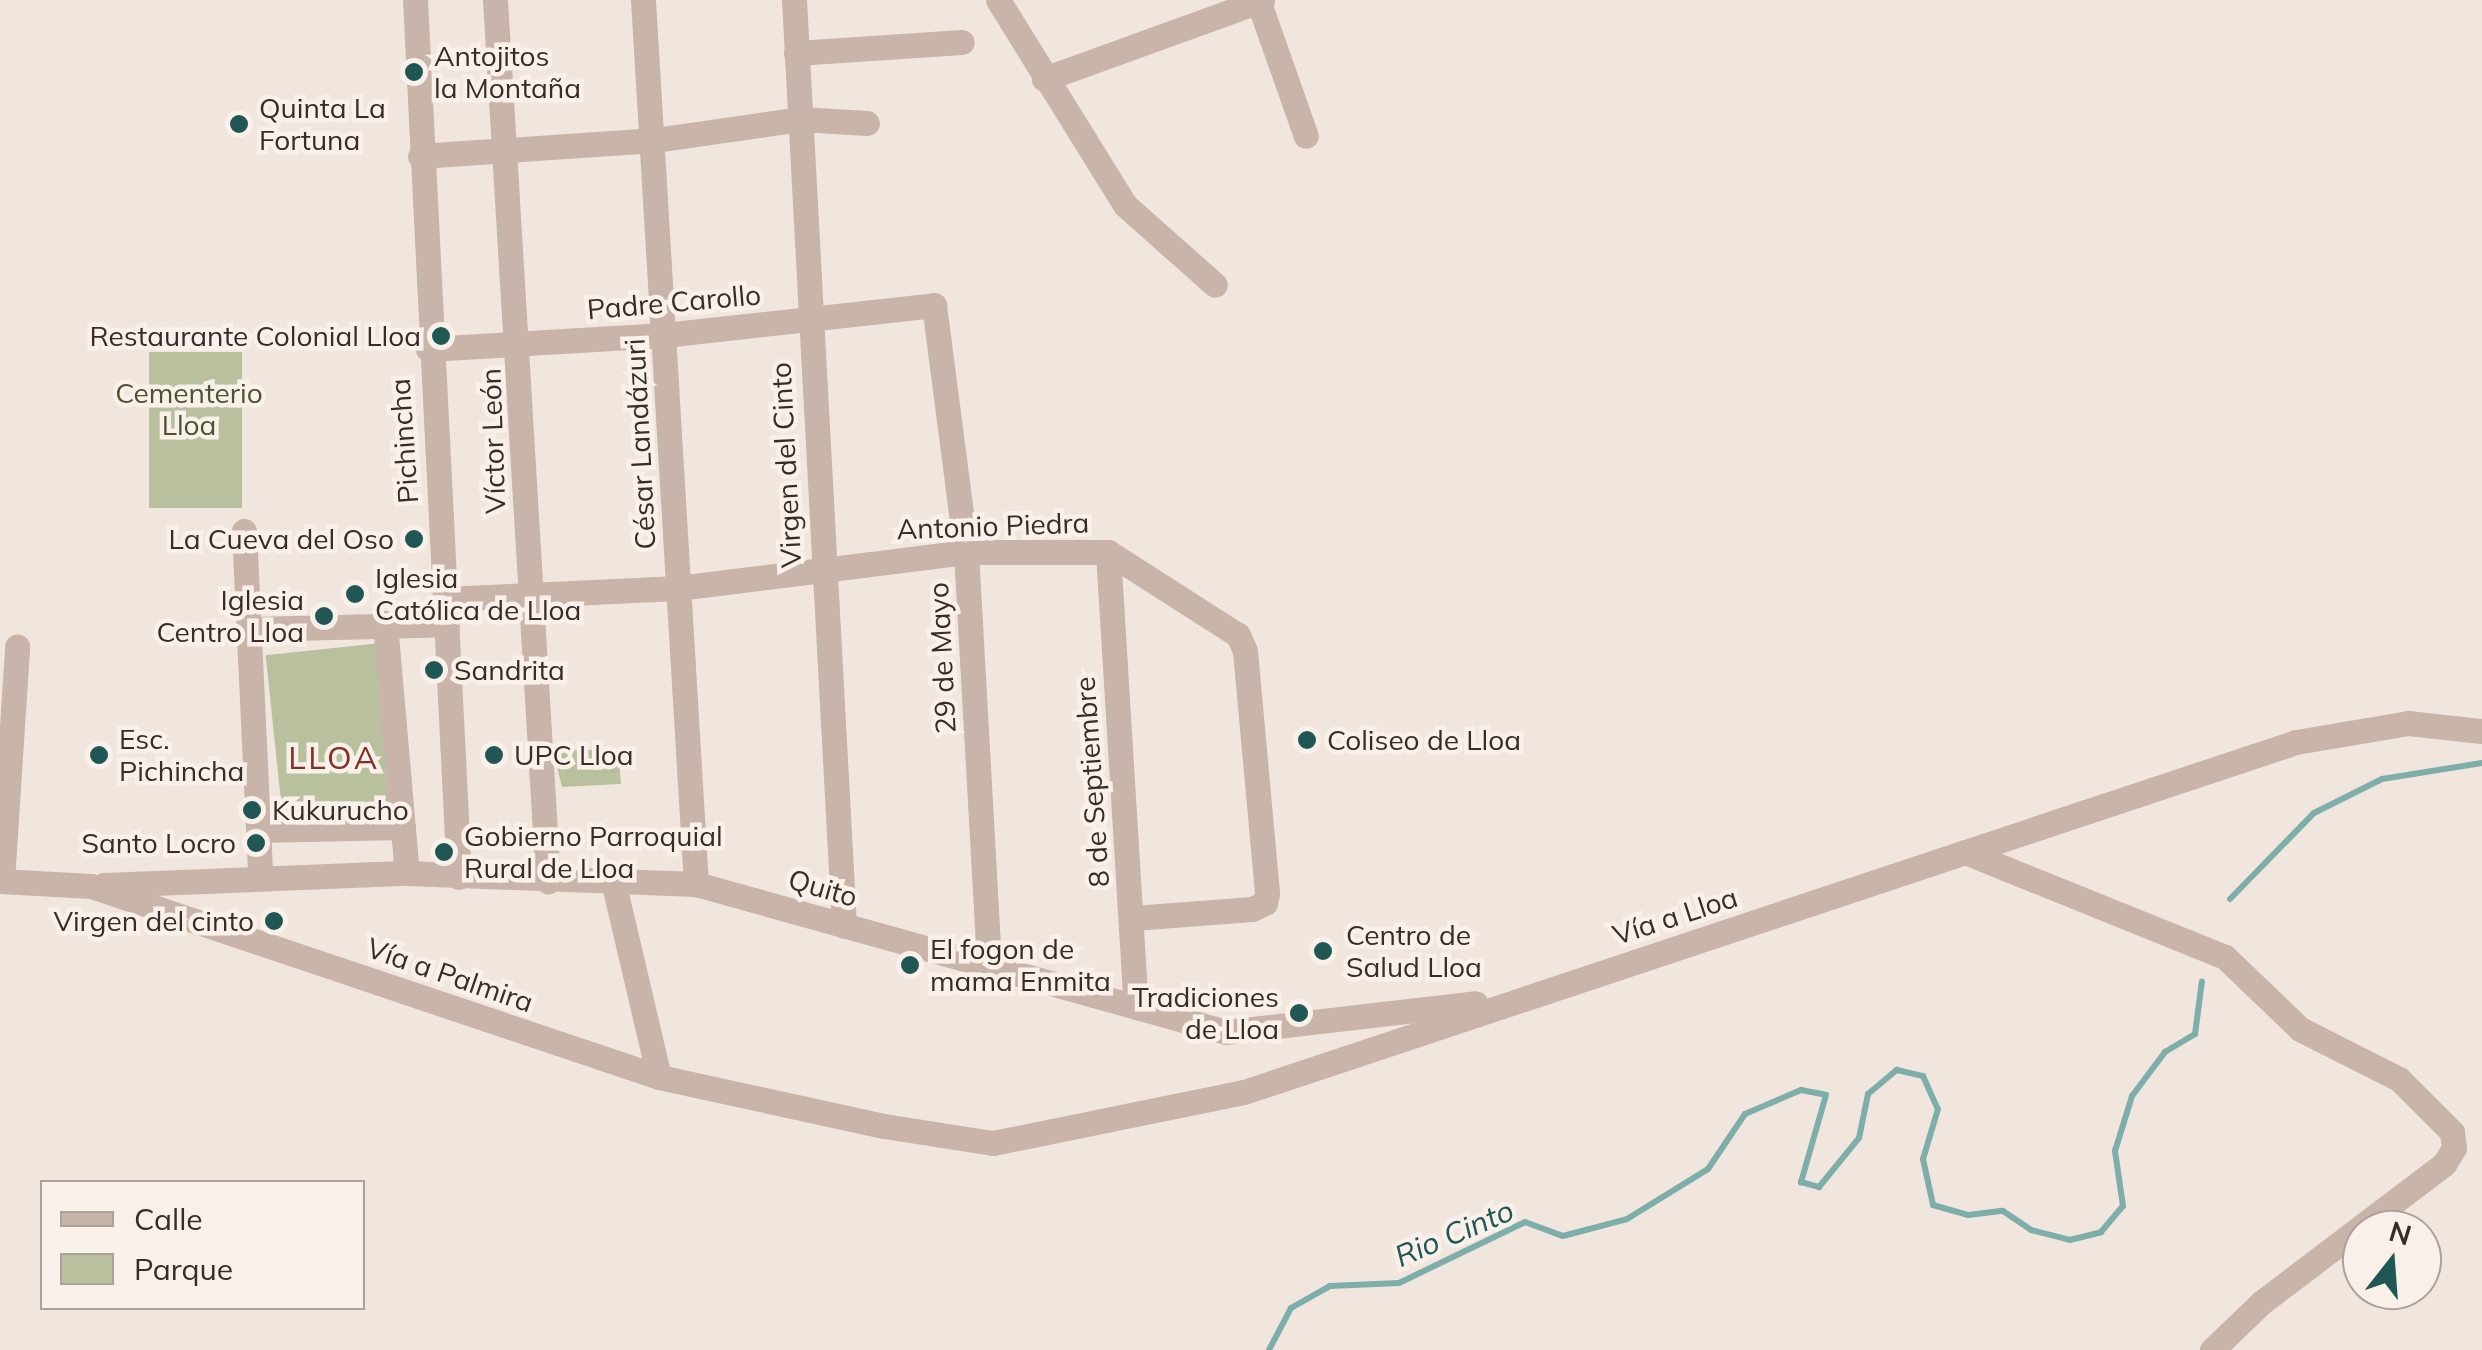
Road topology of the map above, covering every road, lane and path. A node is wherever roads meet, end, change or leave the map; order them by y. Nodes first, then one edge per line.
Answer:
1 (415, 0) edge
2 (495, 0) edge
3 (644, 0) edge
4 (794, 0) edge
5 (998, 0) edge
6 (1259, 0) edge
7 (962, 42) dead end
8 (796, 53) junction
9 (1044, 79) junction
10 (800, 118) junction
11 (867, 123) dead end
12 (1306, 136) dead end
13 (655, 140) junction
14 (503, 148) junction
15 (420, 156) junction
16 (1215, 284) dead end
17 (924, 302) joint
18 (810, 320) junction
19 (664, 336) junction
20 (520, 343) junction
21 (428, 348) junction
22 (244, 531) dead end
23 (966, 552) junction
24 (1108, 552) junction
25 (821, 567) junction
26 (678, 588) junction
27 (529, 598) junction
28 (445, 611) junction
29 (385, 624) junction
30 (249, 630) junction
31 (17, 646) dead end
32 (2482, 731) edge
33 (402, 826) junction
34 (259, 830) junction
35 (1964, 852) junction
36 (406, 873) junction
37 (260, 874) junction
38 (459, 877) junction
39 (1, 881) edge
40 (548, 881) junction
41 (696, 884) junction
42 (614, 885) junction
43 (91, 886) junction
44 (1132, 918) junction
45 (844, 926) junction
46 (989, 962) junction
47 (1525, 997) junction
48 (1136, 1007) junction
49 (660, 1077) junction
50 (884, 1126) joint
51 (2212, 1350) edge

1 - 15 street, Pichincha
2 - 14 street, Víctor León
3 - 13 street, César Landázuri
4 - 8 street, Virgen del Cinto
5 - 9 street
6 - 9 street
6 - 12 street
7 - 8 street
8 - 10 street, Virgen del Cinto
9 - 16 street
10 - 11 street
10 - 13 street
10 - 18 street, Virgen del Cinto
13 - 14 street
13 - 19 street, César Landázuri
14 - 15 street
14 - 20 street, Víctor León
15 - 21 street, Pichincha
17 - 18 street, Padre Carollo
17 - 23 street, 29 de Mayo
18 - 19 street, Padre Carollo
18 - 25 street, Virgen del Cinto
19 - 20 street, Padre Carollo
19 - 26 street, César Landázuri
20 - 21 street, Padre Carollo
20 - 27 street, Víctor León
21 - 28 street, Pichincha
22 - 30 street
23 - 24 street, Antonio Piedra
23 - 25 street, Antonio Piedra
23 - 46 street, 29 de Mayo
24 - 44 street, 8 de Septiembre
24 - 44 street, Antonio Piedra
25 - 26 street, Antonio Piedra
25 - 45 street, Virgen del Cinto
26 - 27 street, Antonio Piedra
26 - 41 street, César Landázuri
27 - 28 street, Antonio Piedra
27 - 40 street, Víctor León
28 - 29 street, Antonio Piedra
28 - 38 street, Pichincha
29 - 30 street, Antonio Piedra
29 - 33 street
30 - 34 street
31 - 39 street
32 - 35 street, Vía a Lloa
33 - 34 street
33 - 36 street
34 - 37 street
35 - 47 street, Vía a Lloa
35 - 51 street
36 - 37 street, Quito
36 - 38 street, Quito
37 - 43 street, Quito
38 - 40 street, Quito
39 - 43 street, Vía a Palmira
40 - 42 street, Quito
41 - 42 street, Quito
41 - 45 street, Quito
42 - 49 street
43 - 49 street, Vía a Palmira
44 - 48 street, 8 de Septiembre
45 - 46 street, Quito
46 - 48 street, Quito
47 - 48 street, Quito
47 - 50 street, Vía a Lloa
49 - 50 street, Vía a Palmira

